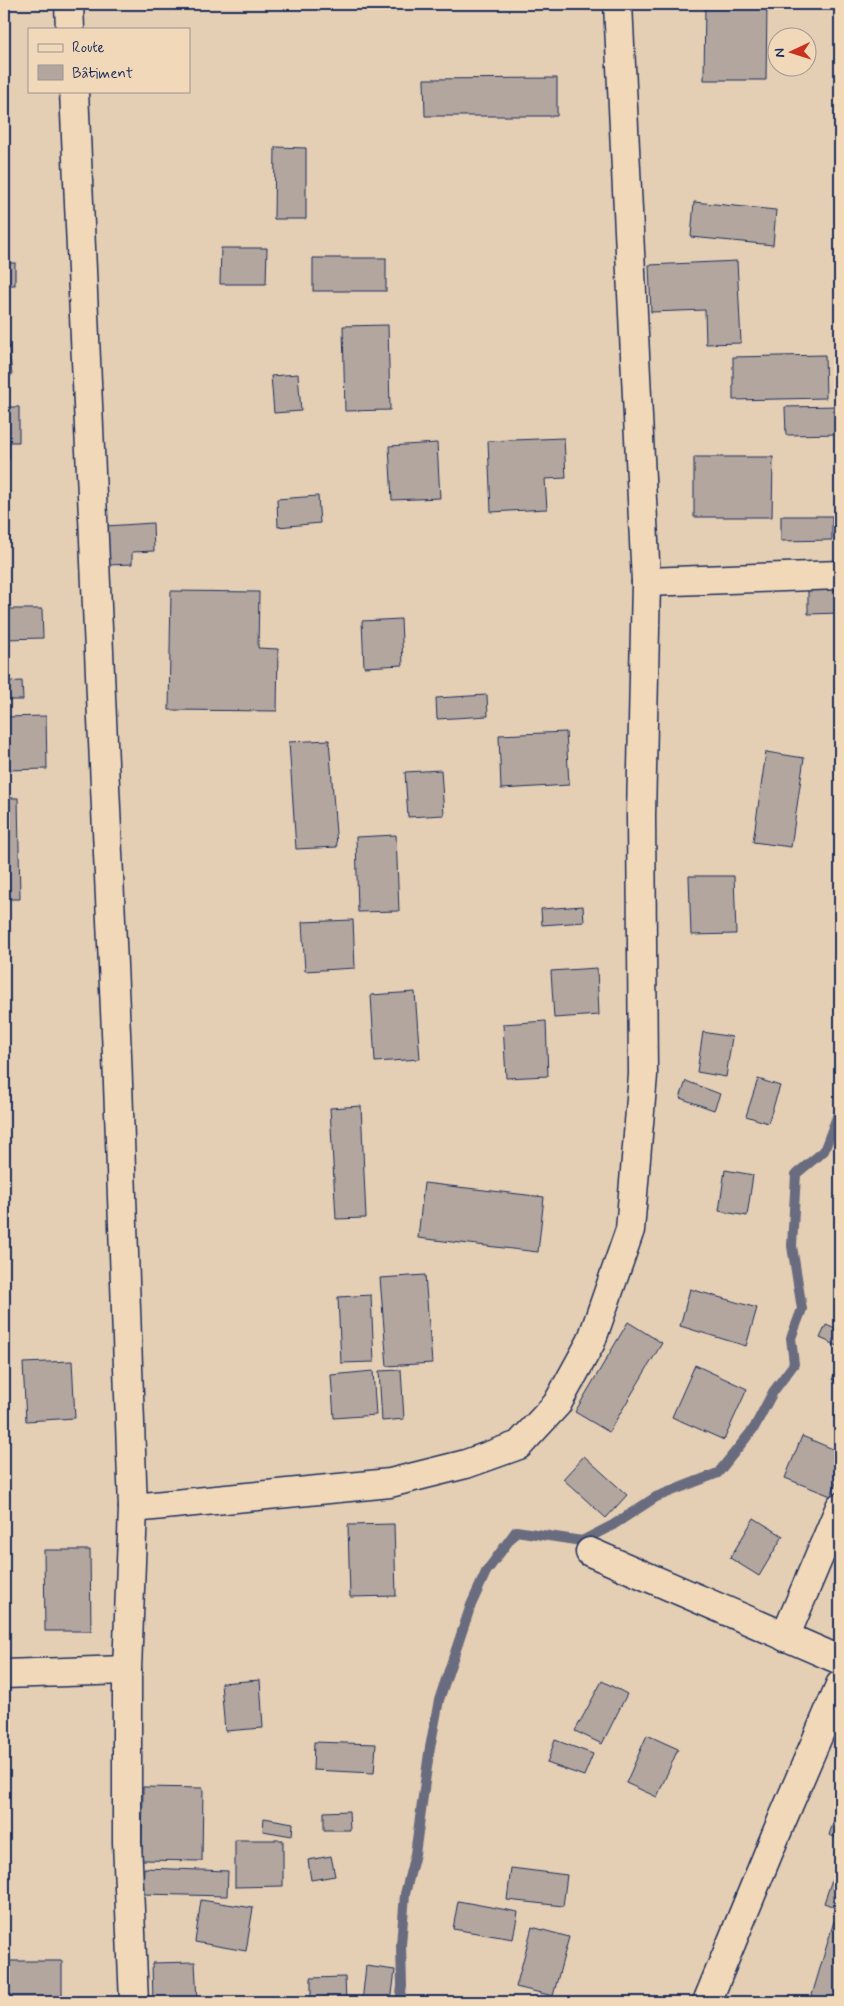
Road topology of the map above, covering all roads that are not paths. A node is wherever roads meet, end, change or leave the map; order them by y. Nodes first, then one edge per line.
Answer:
1 (69, 4) edge
2 (618, 4) edge
3 (70, 28) edge
4 (74, 92) edge
5 (840, 575) edge
6 (646, 582) junction
7 (840, 1507) edge
8 (133, 1508) junction
9 (590, 1552) dead end
10 (785, 1637) junction
11 (840, 1660) edge
12 (127, 1670) junction
13 (4, 1674) edge
14 (840, 1685) edge
15 (134, 2002) edge
16 (707, 2002) edge

1 - 3 street
2 - 6 street
4 - 8 street
5 - 6 street
6 - 8 street
7 - 10 street
8 - 12 street
9 - 10 street
10 - 11 street
12 - 13 street
12 - 15 street
14 - 16 street

